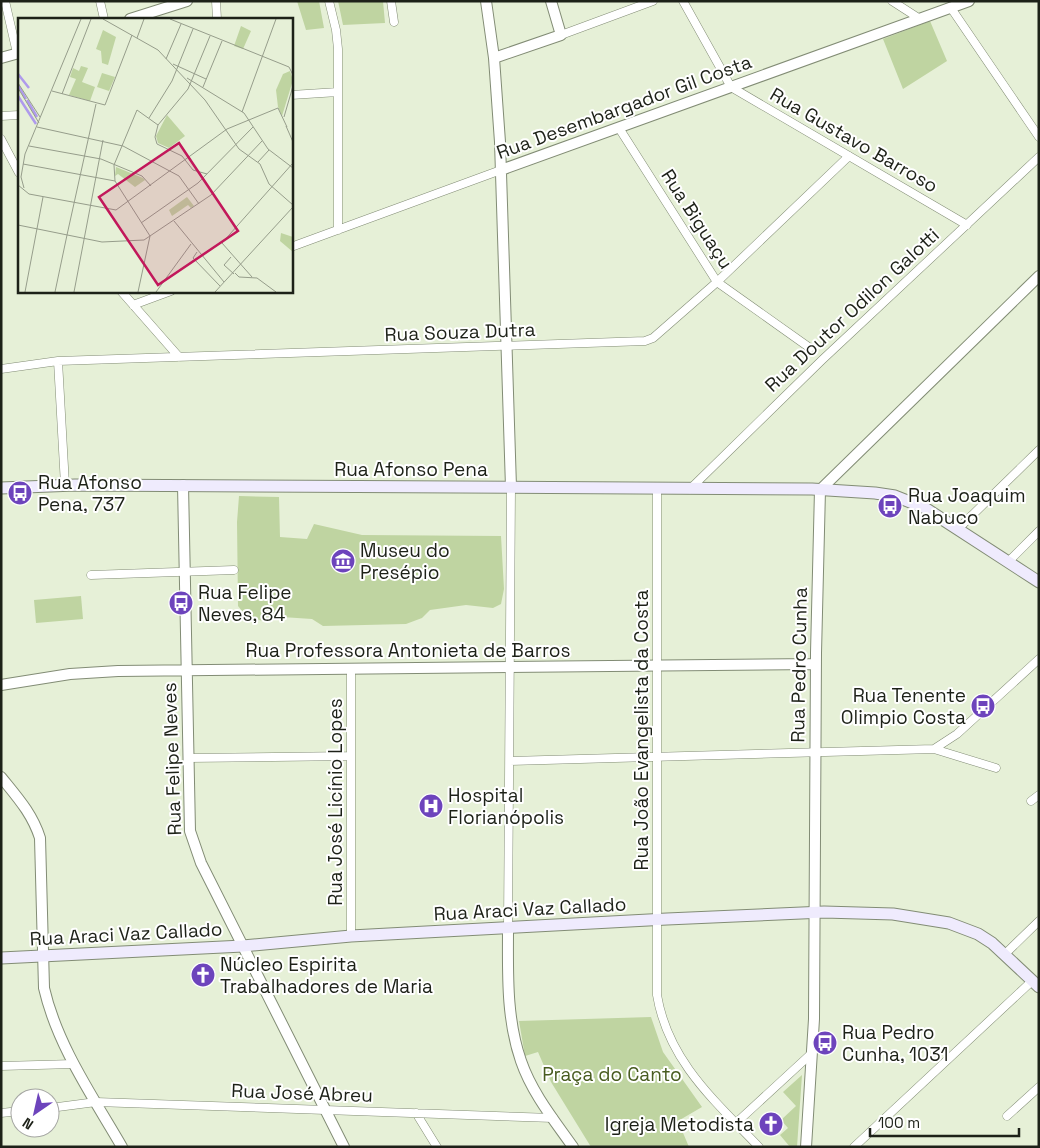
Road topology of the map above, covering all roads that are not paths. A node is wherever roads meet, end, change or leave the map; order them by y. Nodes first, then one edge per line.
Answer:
1 (5, 1) edge
2 (100, 1) edge
3 (187, 1) edge
4 (216, 1) edge
5 (329, 1) edge
6 (391, 1) edge
7 (486, 1) edge
8 (551, 1) edge
9 (653, 1) edge
10 (683, 1) edge
11 (892, 1) edge
12 (969, 1) edge
13 (951, 8) junction
14 (104, 18) edge
15 (133, 18) edge
16 (217, 18) edge
17 (920, 19) junction
18 (394, 22) dead end
19 (561, 35) junction
20 (18, 53) edge
21 (1, 58) edge
22 (494, 58) junction
23 (731, 87) junction
24 (338, 92) junction
25 (292, 95) edge
26 (18, 115) edge
27 (1, 116) edge
28 (619, 128) junction
29 (1039, 137) edge
30 (1, 140) edge
31 (849, 156) junction
32 (1039, 157) edge
33 (501, 170) junction
34 (18, 171) edge
35 (967, 225) junction
36 (338, 230) junction
37 (292, 247) edge
38 (1037, 281) edge
39 (717, 282) junction
40 (122, 292) edge
41 (168, 292) edge
42 (133, 305) junction
43 (507, 347) junction
44 (810, 348) dead end
45 (179, 357) junction
46 (58, 361) junction
47 (1, 368) edge
48 (1039, 450) edge
49 (65, 485) junction
50 (183, 485) junction
51 (511, 487) junction
52 (1, 488) edge
53 (657, 488) junction
54 (690, 488) junction
55 (820, 490) junction
56 (958, 529) junction
57 (1039, 531) edge
58 (1008, 562) junction
59 (234, 570) dead end
60 (184, 572) junction
61 (91, 575) dead end
62 (1039, 582) edge
63 (1039, 659) edge
64 (816, 664) junction
65 (658, 666) junction
66 (511, 667) junction
67 (351, 668) junction
68 (186, 669) junction
69 (1, 685) edge
70 (934, 749) junction
71 (816, 753) junction
72 (351, 756) junction
73 (658, 757) junction
74 (188, 758) junction
75 (510, 760) junction
76 (996, 768) dead end
77 (1, 777) edge
78 (1039, 795) edge
79 (1032, 802) dead end
80 (816, 912) junction
81 (656, 920) junction
82 (1039, 921) edge
83 (508, 928) junction
84 (352, 936) junction
85 (243, 946) junction
86 (1005, 954) junction
87 (42, 955) junction
88 (1, 958) edge
89 (1036, 984) edge
90 (812, 1053) junction
91 (74, 1064) junction
92 (1, 1066) edge
93 (1039, 1088) edge
94 (96, 1102) junction
95 (60, 1107) edge
96 (325, 1110) junction
97 (416, 1113) junction
98 (1007, 1116) dead end
99 (553, 1118) junction
100 (736, 1123) junction
101 (122, 1147) edge
102 (344, 1147) edge
103 (437, 1147) edge
104 (573, 1147) edge
105 (759, 1147) edge
106 (806, 1147) edge
107 (854, 1147) edge

1 - 20 street
2 - 14 street
3 - 15 street
4 - 16 street
5 - 24 street
6 - 18 street
7 - 22 street
8 - 19 street
9 - 19 street
10 - 23 street
11 - 17 street
12 - 13 street, Rua Desembargador Gil Costa
13 - 17 street, Rua Desembargador Gil Costa
13 - 29 street
17 - 23 street, Rua Desembargador Gil Costa
19 - 22 street
20 - 21 street
22 - 33 street
23 - 28 street, Rua Desembargador Gil Costa
23 - 31 street, Rua Gustavo Barroso
24 - 25 street
24 - 36 street
26 - 27 street
28 - 33 street, Rua Desembargador Gil Costa
28 - 39 street, Rua Biguaçu
30 - 34 street
31 - 35 street, Rua Gustavo Barroso
31 - 39 street, Rua Souza Dutra
32 - 35 street, Rua Doutor Odilon Galotti
33 - 36 street, Rua Desembargador Gil Costa
33 - 43 street
35 - 54 street, Rua Doutor Odilon Galotti
36 - 37 street, Rua Desembargador Gil Costa
38 - 55 street
39 - 43 street, Rua Souza Dutra
39 - 44 street, Rua Biguaçu
40 - 42 street
41 - 42 street
42 - 45 street
43 - 45 street, Rua Souza Dutra
43 - 51 street
45 - 46 street, Rua Souza Dutra
46 - 47 street, Rua Souza Dutra
46 - 49 street
48 - 56 street
49 - 50 main road, Rua Afonso Pena
49 - 52 main road, Rua Afonso Pena
50 - 51 main road, Rua Afonso Pena
50 - 60 street, Rua Felipe Neves
51 - 53 main road, Rua Afonso Pena
51 - 66 street
53 - 54 main road, Rua Afonso Pena
53 - 65 street, Rua João Evangelista da Costa
54 - 55 main road, Rua Afonso Pena
55 - 56 main road
55 - 64 street, Rua Pedro Cunha
56 - 58 main road
57 - 58 street
58 - 62 main road
59 - 60 street
60 - 61 street
60 - 68 street, Rua Felipe Neves
63 - 70 street
64 - 65 street, Rua Professora Antonieta de Barros
64 - 71 street, Rua Pedro Cunha
65 - 66 street, Rua Professora Antonieta de Barros
65 - 73 street, Rua João Evangelista da Costa
66 - 67 street, Rua Professora Antonieta de Barros
66 - 75 street
67 - 68 street, Rua Professora Antonieta de Barros
67 - 72 street, Rua José Licínio Lopes
68 - 69 street, Rua Professora Antonieta de Barros
68 - 74 street, Rua Felipe Neves
70 - 71 street
70 - 76 street
71 - 73 street
71 - 80 street, Rua Pedro Cunha
72 - 74 street
72 - 84 street, Rua José Licínio Lopes
73 - 75 street
73 - 81 street, Rua João Evangelista da Costa
74 - 85 street, Rua Felipe Neves
75 - 83 street
77 - 87 street
78 - 79 street
80 - 81 main road, Rua Araci Vaz Callado
80 - 86 main road, Rua Araci Vaz Callado
80 - 90 street, Rua Pedro Cunha
81 - 83 main road, Rua Araci Vaz Callado
81 - 100 street, Rua João Evangelista da Costa
82 - 86 street
83 - 84 main road, Rua Araci Vaz Callado
83 - 99 street
84 - 85 main road, Rua Araci Vaz Callado
85 - 87 main road, Rua Araci Vaz Callado
85 - 96 street, Rua Felipe Neves
86 - 89 main road, Rua Araci Vaz Callado
87 - 88 main road, Rua Araci Vaz Callado
87 - 91 street
89 - 107 street
90 - 100 street
90 - 106 street, Rua Pedro Cunha
91 - 92 street
91 - 94 street
93 - 98 street
94 - 95 street, Rua José Abreu
94 - 96 street, Rua José Abreu
94 - 101 street
96 - 97 street, Rua José Abreu
96 - 102 street, Rua Felipe Neves
97 - 99 street, Rua José Abreu
97 - 103 street
99 - 104 street
100 - 105 street, Rua João Evangelista da Costa

